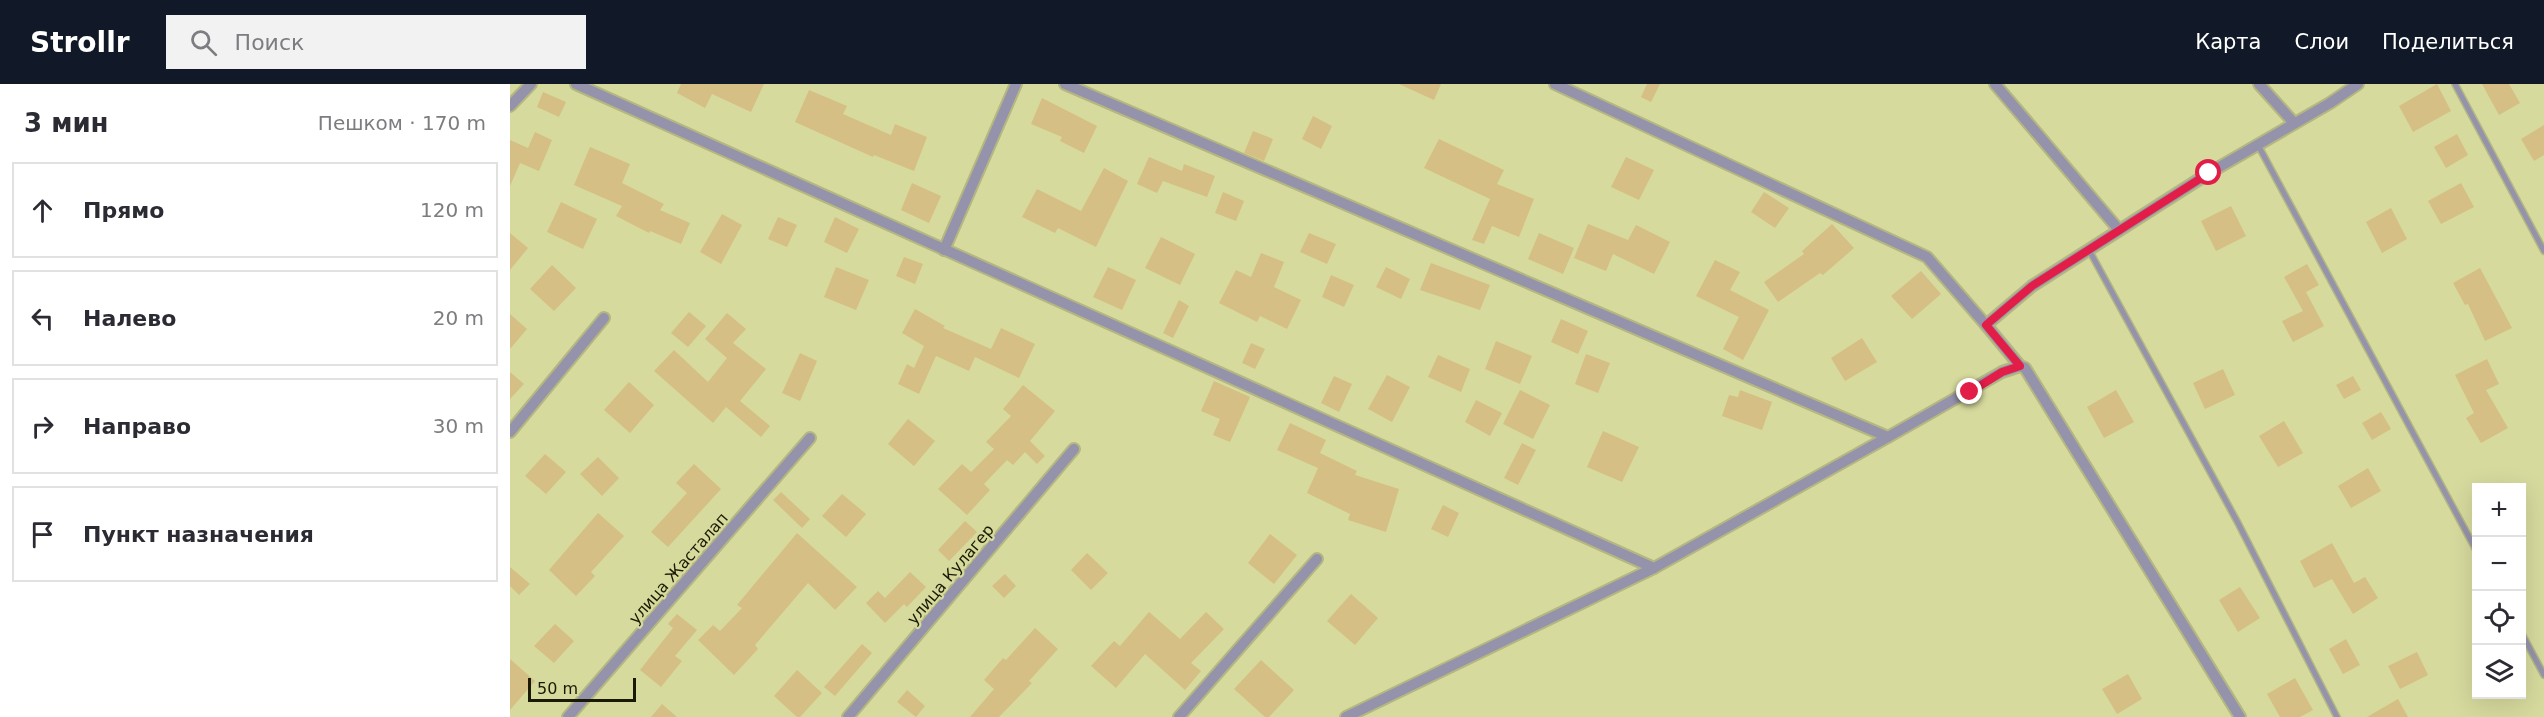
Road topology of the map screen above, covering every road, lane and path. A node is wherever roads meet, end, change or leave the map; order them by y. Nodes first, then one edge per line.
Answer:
1 (531, 84) edge
2 (576, 84) edge
3 (1016, 84) edge
4 (1065, 84) edge
5 (1554, 84) edge
6 (1995, 84) edge
7 (2259, 84) edge
8 (2358, 84) edge
9 (2455, 84) edge
10 (510, 106) edge
11 (2294, 123) junction
12 (2257, 144) junction
13 (2120, 231) junction
14 (944, 250) junction
15 (2089, 250) junction
16 (2544, 251) edge
17 (604, 318) dead end
18 (1986, 325) junction
19 (2020, 366) junction
20 (510, 432) edge
21 (1888, 436) junction
22 (810, 438) dead end
23 (1074, 449) dead end
24 (2472, 543) edge
25 (1317, 560) dead end
26 (1654, 568) junction
27 (2526, 641) edge
28 (2544, 675) edge
29 (568, 717) edge
30 (848, 717) edge
31 (1179, 717) edge
32 (1346, 717) edge
33 (2240, 717) edge
34 (2337, 717) edge

1 - 10 street
2 - 14 street
3 - 14 street
4 - 21 street
5 - 18 street
6 - 13 street
7 - 11 street
8 - 11 street
9 - 16 lane
11 - 12 street
12 - 13 street
12 - 24 lane
13 - 15 street
14 - 26 street
15 - 18 street
15 - 34 lane
17 - 20 street
18 - 19 street
19 - 21 street
19 - 33 street
21 - 26 street
22 - 29 street, улица Жасталап
23 - 30 street, улица Кулагер
25 - 31 street
26 - 32 street
27 - 28 lane

